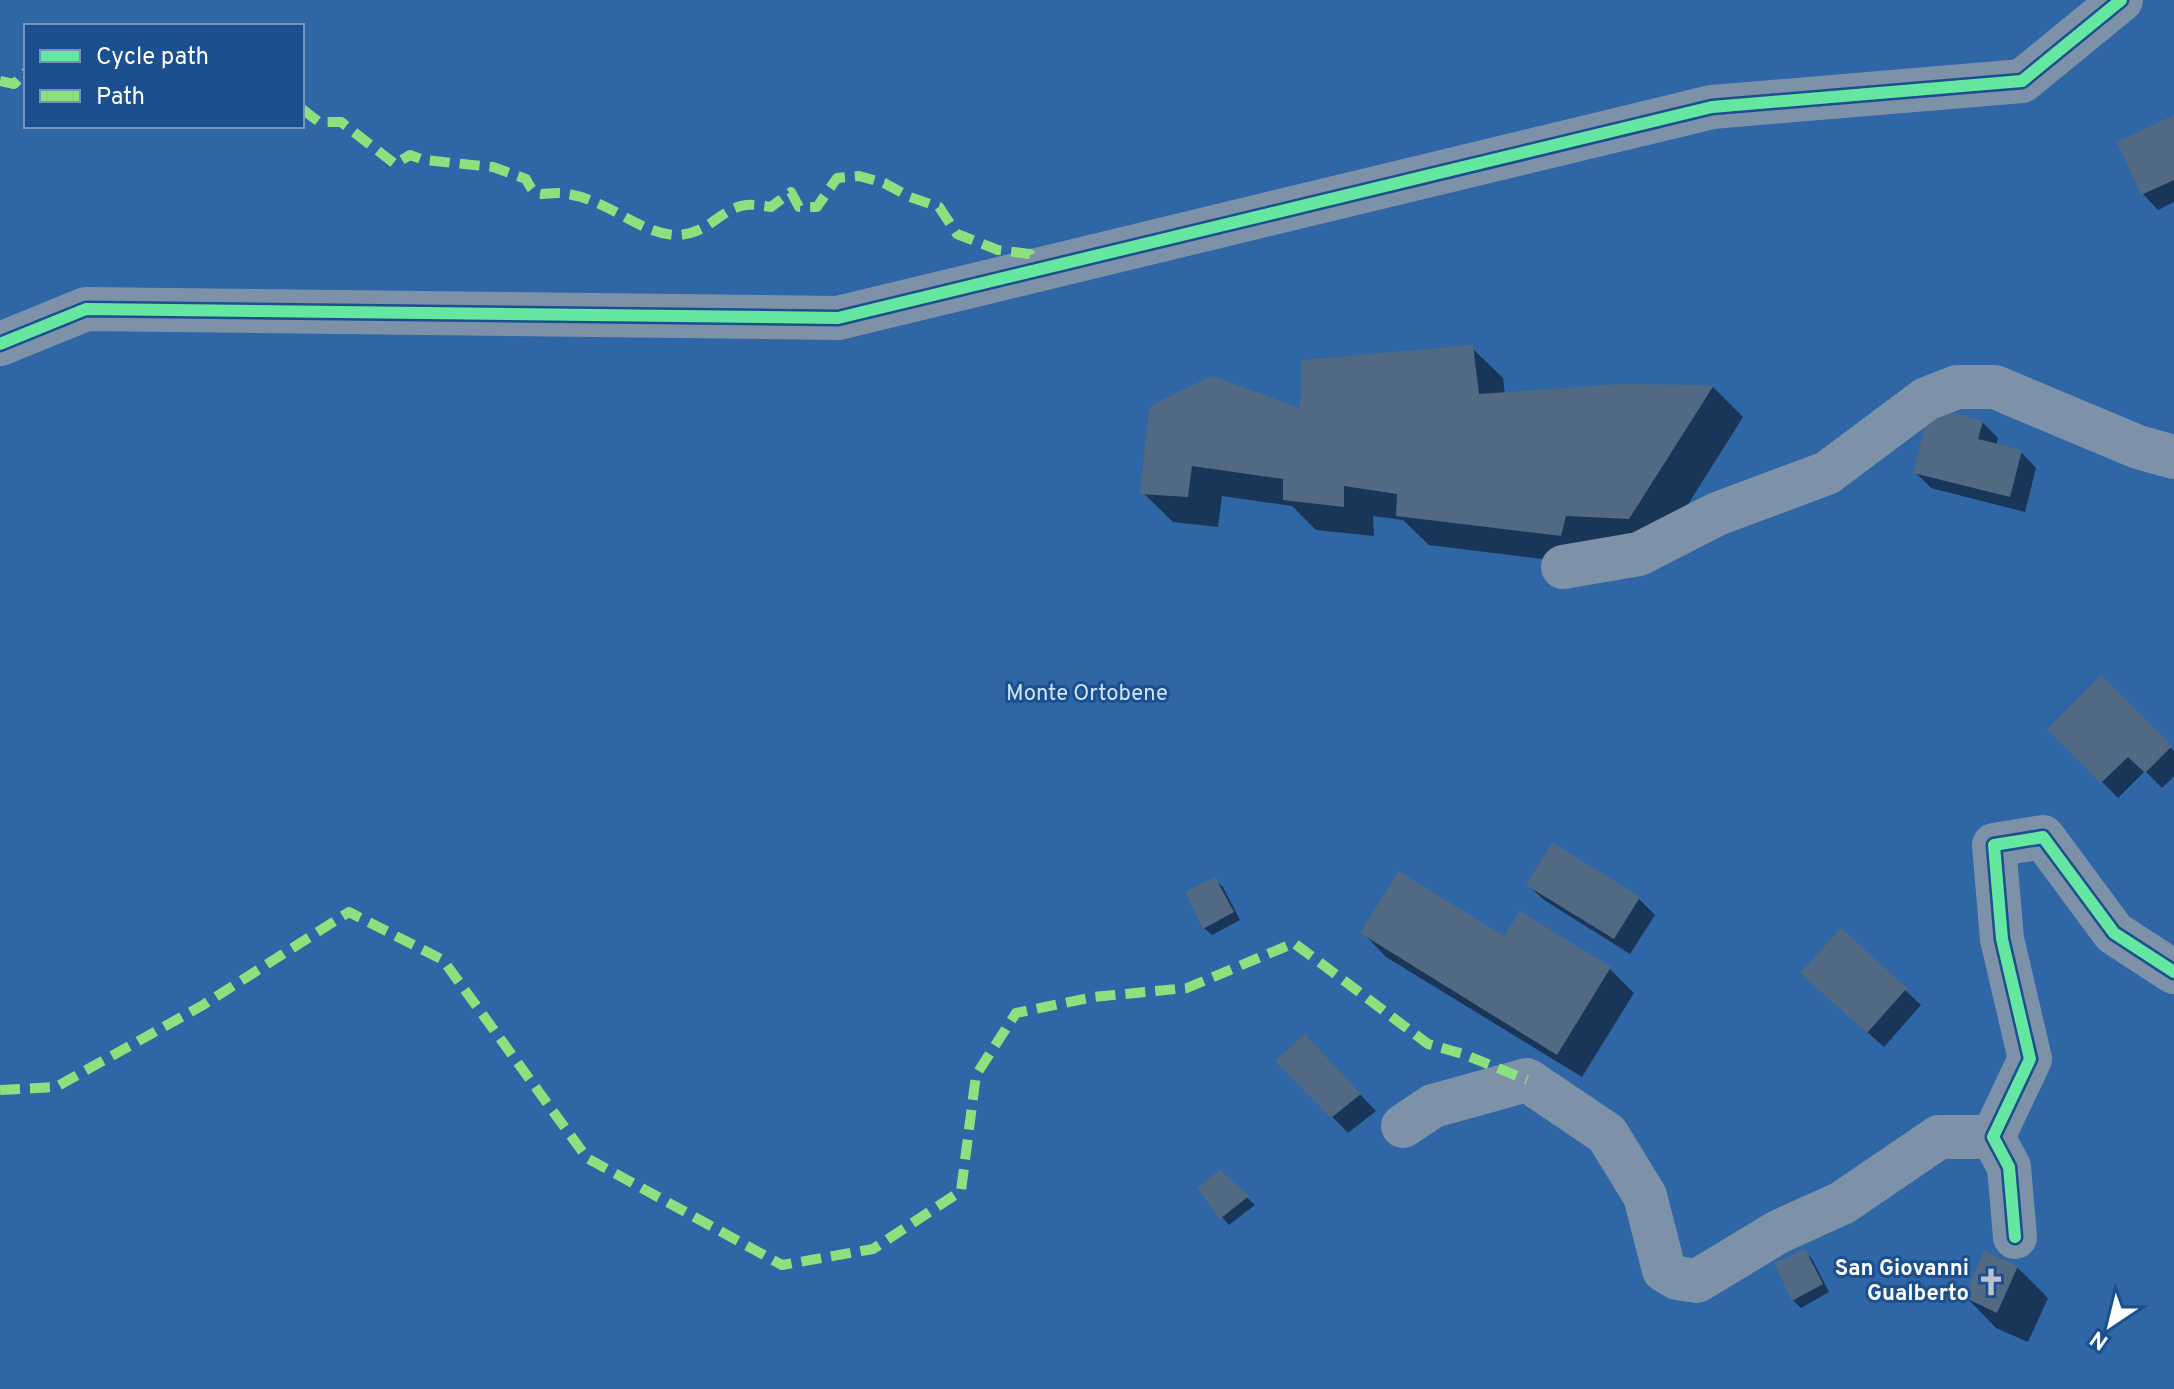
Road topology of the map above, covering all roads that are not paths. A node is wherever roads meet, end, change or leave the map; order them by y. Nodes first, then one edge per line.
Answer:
1 (2121, 0) edge
2 (0, 344) edge
3 (2174, 457) edge
4 (1563, 567) dead end
5 (2174, 972) edge
6 (1403, 1126) dead end
7 (1993, 1137) junction
8 (2015, 1237) dead end

1 - 2 street
3 - 4 street
5 - 7 street
6 - 7 street
7 - 8 street

